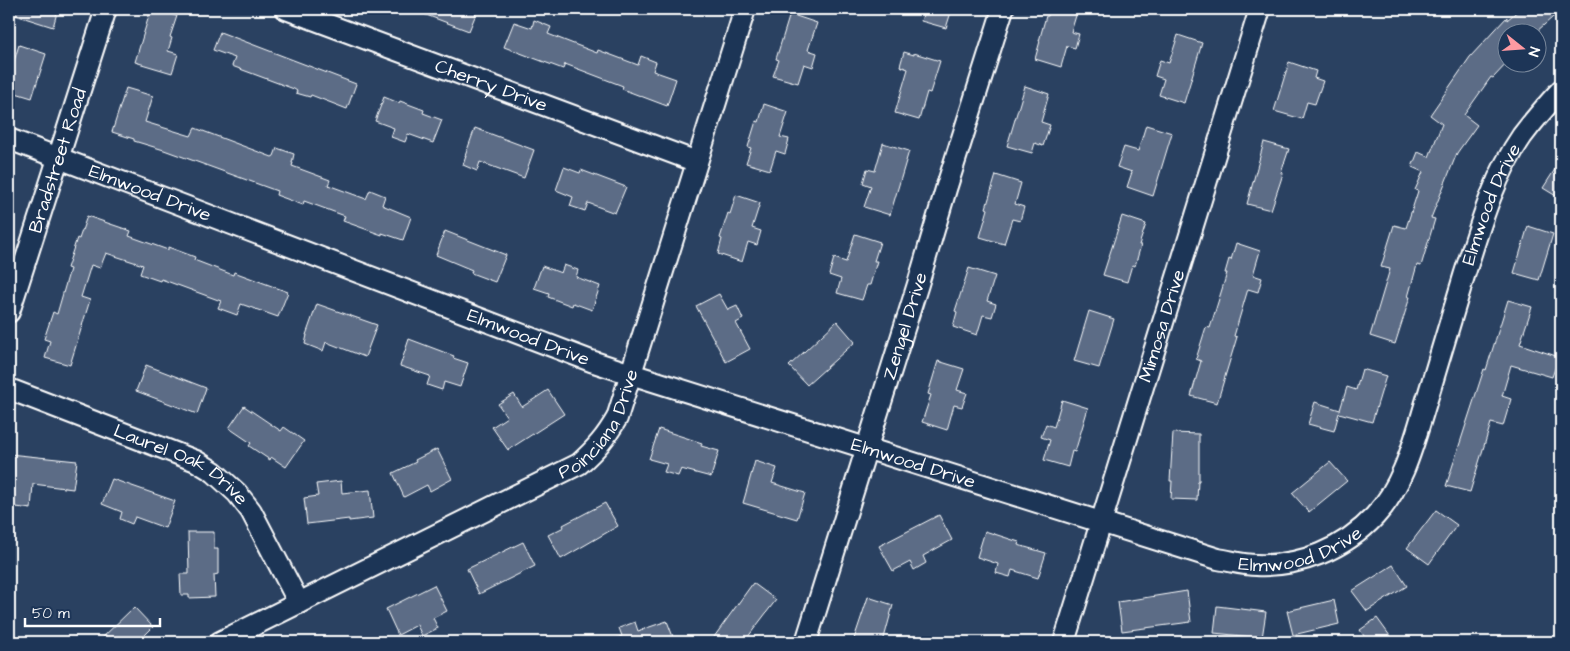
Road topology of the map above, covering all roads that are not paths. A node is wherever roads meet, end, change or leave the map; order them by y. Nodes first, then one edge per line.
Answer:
1 (106, 9) edge
2 (286, 9) edge
3 (745, 9) edge
4 (1003, 9) edge
5 (1260, 9) edge
6 (1561, 90) edge
7 (9, 139) edge
8 (58, 158) junction
9 (697, 162) junction
10 (9, 312) edge
11 (631, 374) junction
12 (9, 389) edge
13 (866, 449) junction
14 (1101, 522) junction
15 (299, 603) junction
16 (220, 642) edge
17 (806, 642) edge
18 (1064, 642) edge

1 - 8 street, Bradstreet Road
2 - 9 street, Cherry Drive
3 - 9 street, Poinciana Drive
4 - 13 street, Zengel Drive
5 - 14 street, Mimosa Drive
6 - 14 street, Elmwood Drive
7 - 8 street, Elmwood Drive
8 - 10 street, Bradstreet Road
8 - 11 street, Elmwood Drive
9 - 11 street, Poinciana Drive
11 - 13 street, Elmwood Drive
11 - 15 street, Poinciana Drive
12 - 15 street, Laurel Oak Drive
13 - 14 street, Elmwood Drive
13 - 17 street, Zengel Drive
14 - 18 street, Mimosa Drive
15 - 16 street, Poinciana Drive

